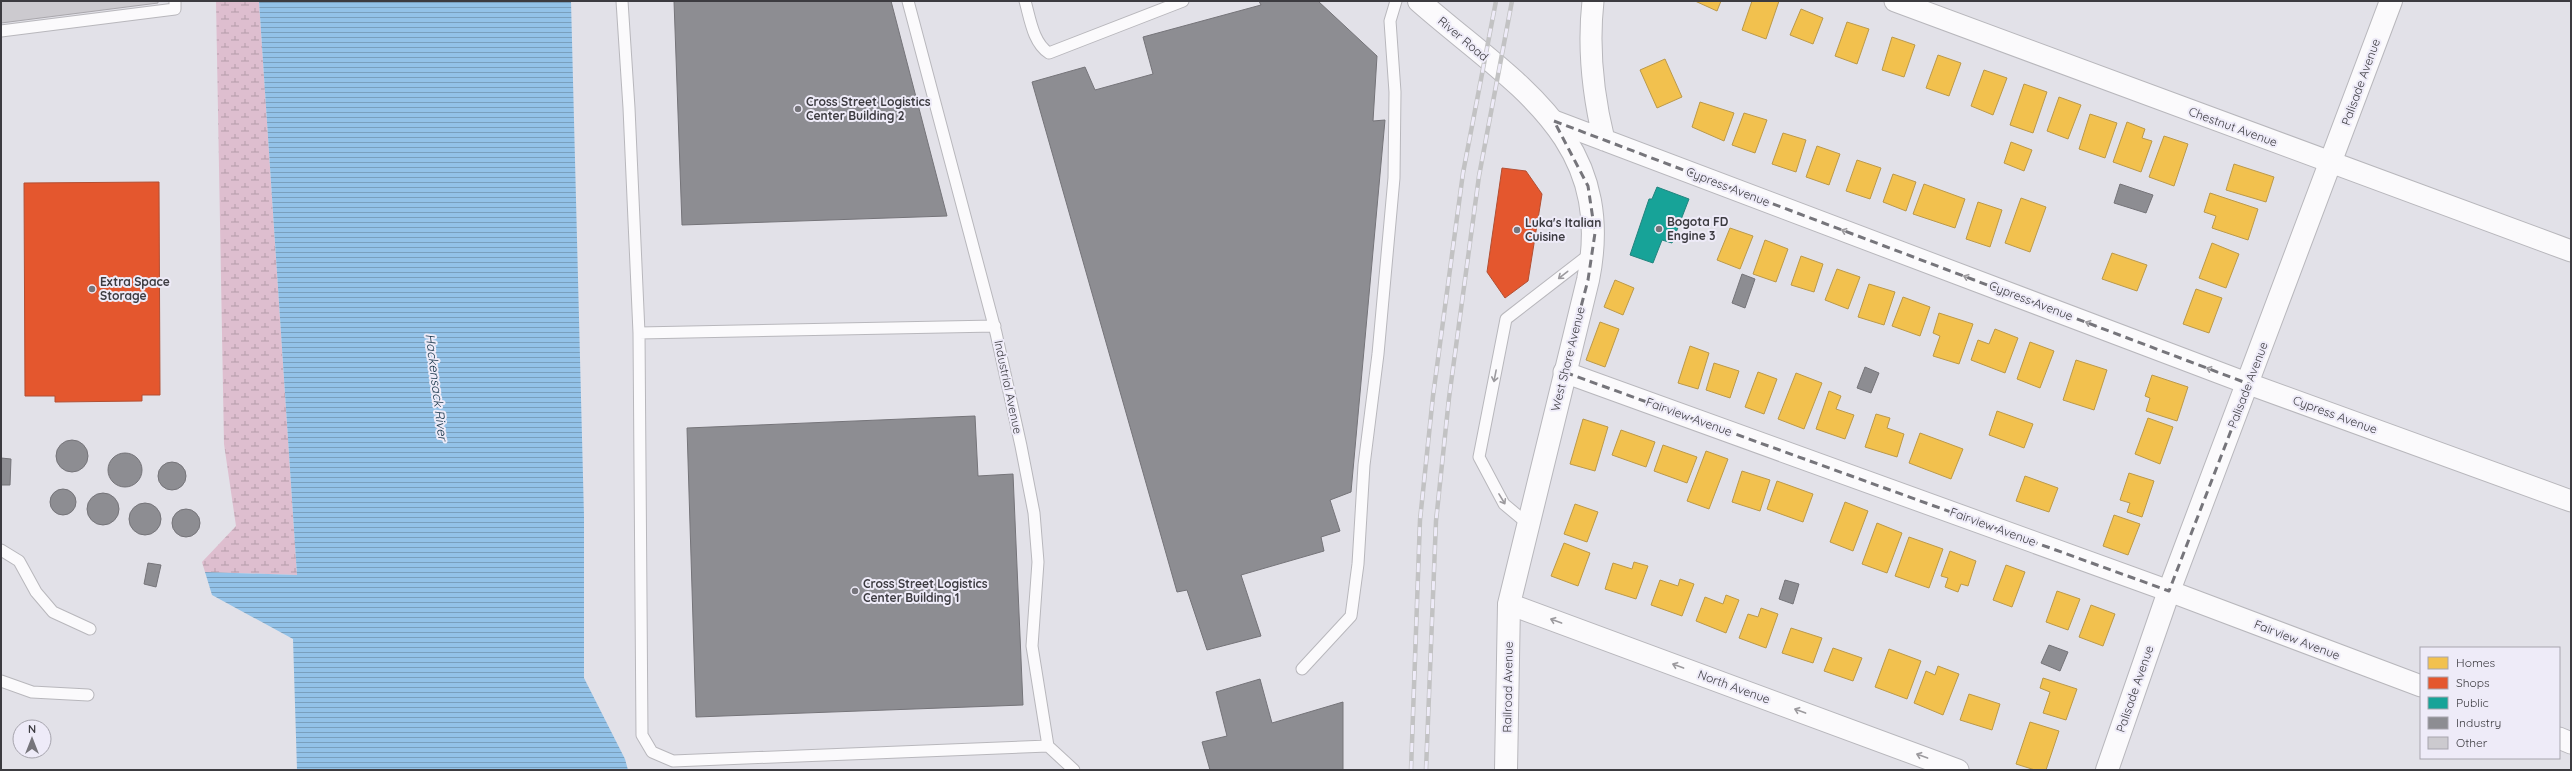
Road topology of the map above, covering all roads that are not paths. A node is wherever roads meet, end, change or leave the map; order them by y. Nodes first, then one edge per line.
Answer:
1 (175, 1) edge
2 (622, 1) edge
3 (908, 1) edge
4 (1025, 1) edge
5 (1182, 1) edge
6 (1396, 1) edge
7 (1419, 1) edge
8 (1593, 1) edge
9 (1896, 1) edge
10 (2391, 1) edge
11 (1, 31) edge
12 (1507, 76) joint
13 (1554, 121) junction
14 (1604, 140) junction
15 (2330, 163) junction
16 (2571, 250) edge
17 (1594, 251) junction
18 (995, 326) junction
19 (639, 333) junction
20 (1564, 372) junction
21 (2249, 384) junction
22 (2571, 501) edge
23 (1528, 524) junction
24 (1, 550) edge
25 (2169, 591) junction
26 (1509, 604) junction
27 (90, 629) dead end
28 (1302, 669) dead end
29 (1, 681) edge
30 (2420, 686) edge
31 (88, 695) dead end
32 (2560, 738) edge
33 (2571, 743) edge
34 (1048, 746) junction
35 (1074, 770) edge
36 (1506, 770) edge
37 (1958, 770) edge
38 (2107, 770) edge

1 - 11 lane
2 - 19 lane
3 - 18 lane, Industrial Avenue
4 - 5 lane
6 - 28 lane
7 - 12 main road, River Road
8 - 14 street
9 - 15 street, Chestnut Avenue
10 - 15 main road, Palisade Avenue
12 - 13 main road, Cypress Avenue
13 - 14 street, Cypress Avenue
13 - 17 main road, West Shore Avenue
21 -> 14 street, Cypress Avenue
15 - 16 street, Chestnut Avenue
15 - 21 main road, Palisade Avenue
17 - 20 main road, West Shore Avenue
17 -> 23 lane
18 - 19 lane
18 - 34 lane, Industrial Avenue
19 - 34 lane
20 - 23 main road, West Shore Avenue
20 - 25 street, Fairview Avenue
21 - 22 street, Cypress Avenue
21 - 25 main road, Palisade Avenue
23 - 26 main road, West Shore Avenue
24 - 27 lane
25 - 30 street, Fairview Avenue
25 - 38 main road, Palisade Avenue
26 - 36 main road, Railroad Avenue
37 -> 26 street, North Avenue
29 - 31 lane
32 - 33 street
34 - 35 lane

